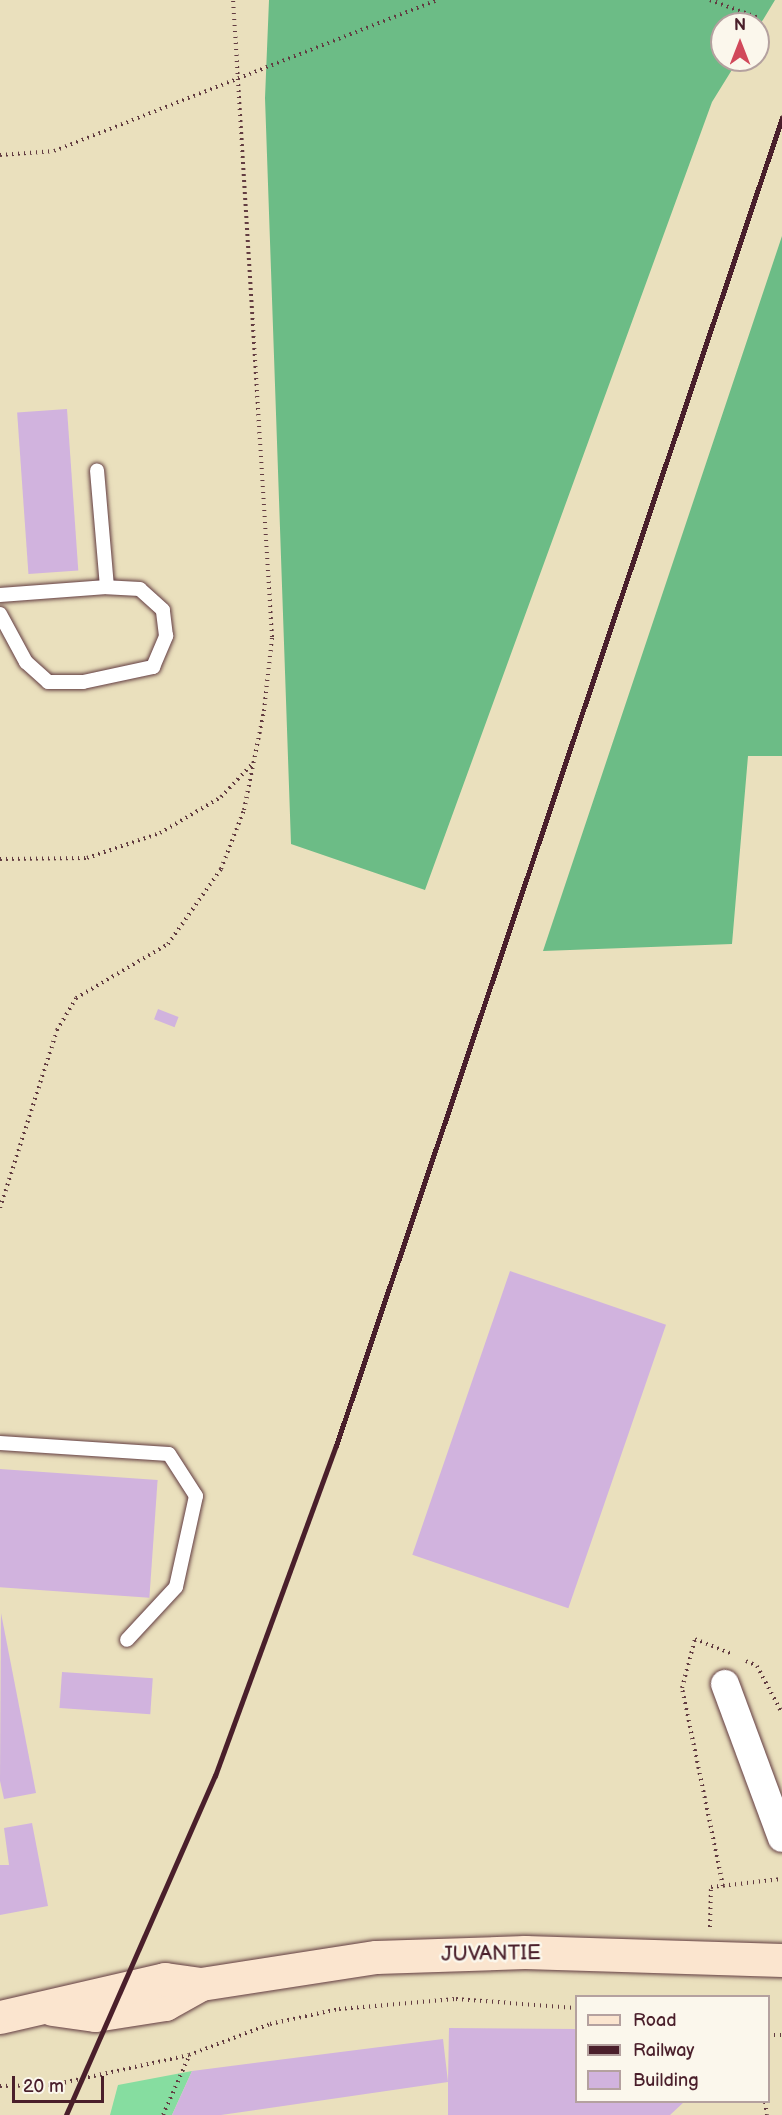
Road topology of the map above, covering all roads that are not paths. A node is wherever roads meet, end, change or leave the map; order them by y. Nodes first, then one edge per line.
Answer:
1 (97, 470) dead end
2 (107, 587) junction
3 (0, 595) edge
4 (0, 614) edge
5 (0, 1443) edge
6 (127, 1640) dead end
7 (725, 1684) dead end
8 (782, 1838) edge
9 (782, 1960) edge
10 (0, 2017) edge

1 - 2 lane
2 - 3 lane
2 - 4 lane
5 - 6 lane
7 - 8 street
9 - 10 main road, JUVANTIE

